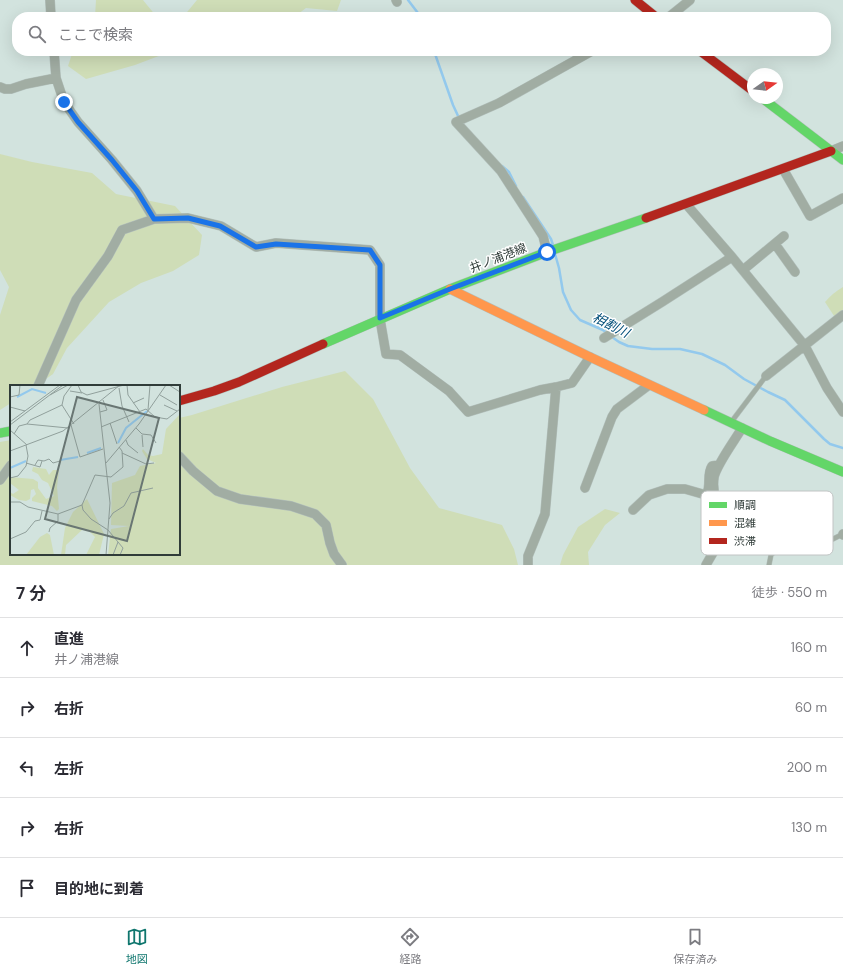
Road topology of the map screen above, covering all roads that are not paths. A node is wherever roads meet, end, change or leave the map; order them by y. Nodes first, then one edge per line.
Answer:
1 (50, 0) edge
2 (635, 0) edge
3 (690, 0) edge
4 (648, 11) edge
5 (51, 12) edge
6 (675, 12) edge
7 (54, 56) edge
8 (583, 56) edge
9 (707, 56) edge
10 (56, 78) junction
11 (0, 86) edge
12 (747, 86) edge
13 (770, 104) edge
14 (843, 146) edge
15 (831, 151) junction
16 (843, 160) edge
17 (783, 169) junction
18 (843, 198) edge
19 (686, 204) junction
20 (154, 219) junction
21 (784, 236) dead end
22 (774, 244) junction
23 (547, 252) junction
24 (732, 257) junction
25 (743, 270) junction
26 (795, 272) dead end
27 (450, 289) junction
28 (843, 315) edge
29 (380, 318) junction
30 (604, 338) dead end
31 (805, 346) junction
32 (590, 357) junction
33 (766, 376) joint
34 (649, 384) junction
35 (38, 385) edge
36 (556, 388) junction
37 (180, 401) edge
38 (843, 412) edge
39 (731, 422) junction
40 (742, 428) junction
41 (10, 431) edge
42 (0, 433) edge
43 (180, 457) edge
44 (10, 466) edge
45 (719, 466) junction
46 (843, 472) edge
47 (0, 480) edge
48 (585, 488) dead end
49 (708, 491) edge
50 (715, 491) edge
51 (701, 494) edge
52 (633, 510) dead end
53 (843, 534) edge
54 (833, 539) edge
55 (711, 555) edge
56 (771, 555) edge
57 (342, 565) edge
58 (528, 565) edge
59 (706, 565) edge
60 (769, 565) edge

1 - 5 street
2 - 4 main road
3 - 6 street
7 - 10 street
8 - 23 street
9 - 12 main road
10 - 11 street
10 - 20 street
13 - 15 main road
14 - 15 street
15 - 16 main road
15 - 17 main road, 井ノ浦港線
17 - 18 street
17 - 19 main road, 井ノ浦港線
19 - 23 main road, 井ノ浦港線
19 - 24 street
20 - 29 street
20 - 35 street
21 - 22 street
22 - 25 street
22 - 26 street
23 - 27 main road, 井ノ浦港線
24 - 25 street
24 - 30 street
25 - 31 street
27 - 29 main road, 井ノ浦港線
27 - 32 main road
28 - 31 street
29 - 36 street
29 - 37 main road, 井ノ浦港線
31 - 33 street
31 - 38 street
32 - 34 main road
32 - 36 street
33 - 39 lane
34 - 39 main road
34 - 48 street
36 - 58 street
39 - 40 main road
40 - 45 street
40 - 46 main road
41 - 42 main road
43 - 57 street
44 - 47 street
45 - 49 street
45 - 50 street
51 - 52 street
53 - 54 lane
55 - 59 street
56 - 60 lane

